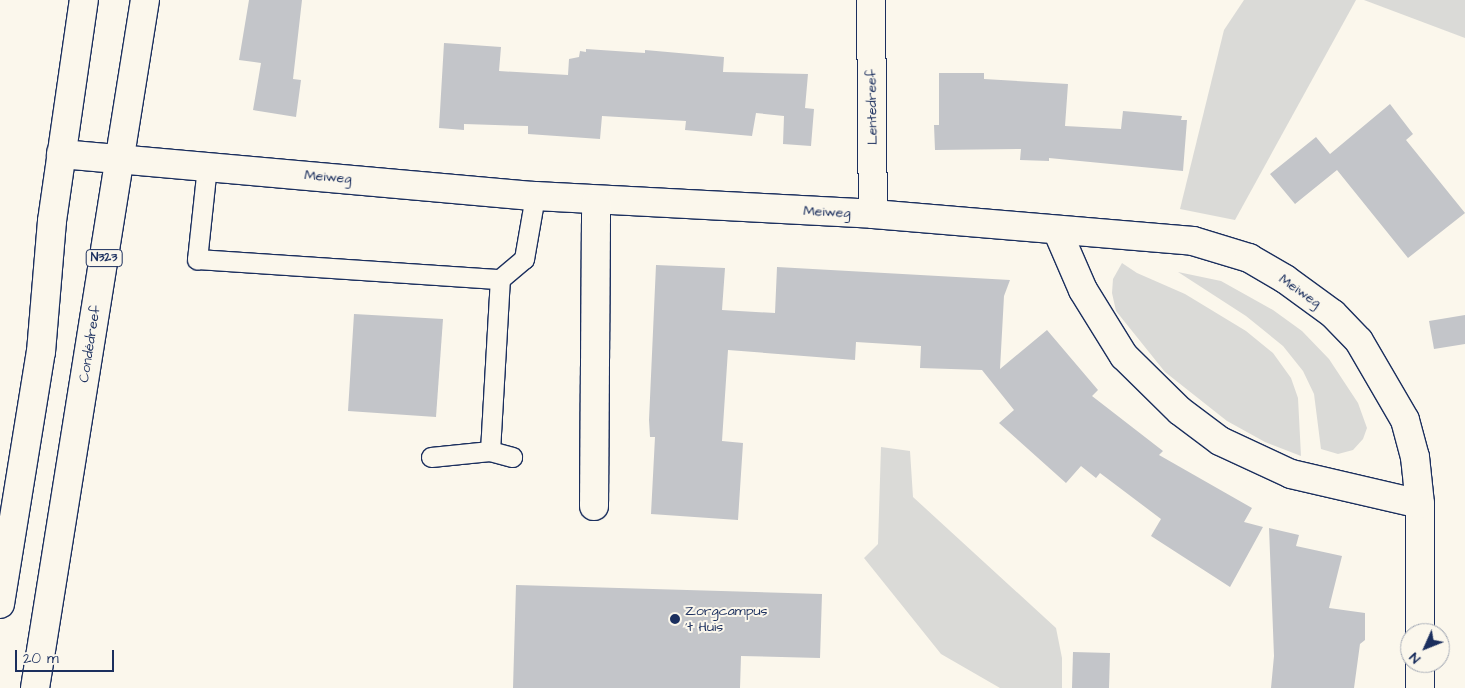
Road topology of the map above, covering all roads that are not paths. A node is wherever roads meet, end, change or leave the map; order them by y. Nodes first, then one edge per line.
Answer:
1 (84, 0) edge
2 (145, 0) edge
3 (871, 0) edge
4 (61, 154) junction
5 (120, 158) junction
6 (207, 166) junction
7 (535, 196) junction
8 (596, 201) junction
9 (873, 214) junction
10 (1057, 230) junction
11 (500, 279) junction
12 (490, 451) junction
13 (512, 456) dead end
14 (431, 457) dead end
15 (1420, 504) junction
16 (594, 506) dead end
17 (0, 604) edge
18 (1420, 623) edge
19 (1420, 673) edge
20 (35, 688) edge
21 (1420, 688) edge

1 - 4 street
2 - 5 street, Condédreef / N323
3 - 9 street, Lentedreef
4 - 5 street, Meiweg
4 - 17 street
5 - 6 street, Meiweg
5 - 20 street, Condédreef / N323
6 - 7 street, Meiweg
6 - 11 lane
7 - 8 street, Meiweg
7 - 11 lane
8 - 9 street, Meiweg
8 - 16 street
9 - 10 street, Meiweg
10 - 15 street
10 - 15 street, Meiweg
11 - 12 lane
12 - 13 lane
12 - 14 lane
15 - 18 street, Meiweg
19 - 21 street

